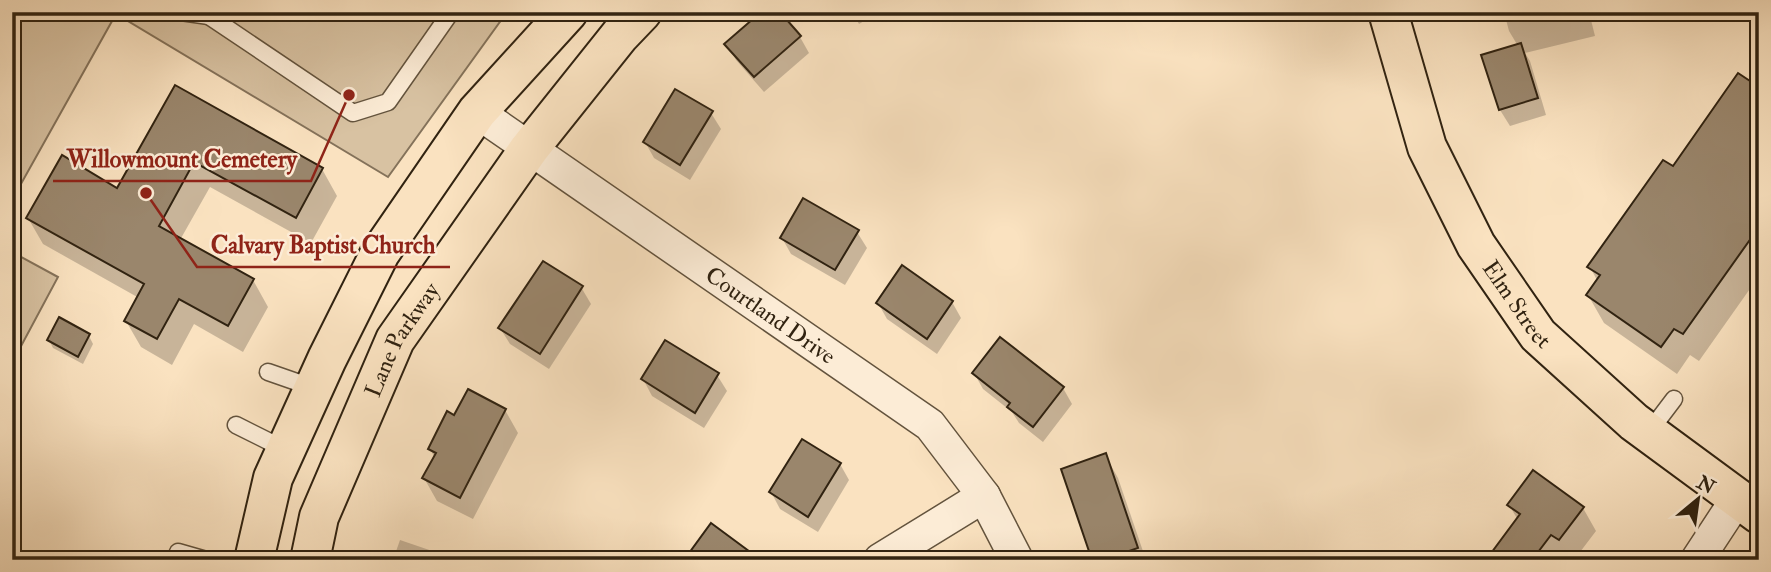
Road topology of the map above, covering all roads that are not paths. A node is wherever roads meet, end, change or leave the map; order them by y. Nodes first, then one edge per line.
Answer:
1 (180, 12) edge
2 (451, 12) edge
3 (568, 12) edge
4 (642, 12) edge
5 (1388, 12) edge
6 (210, 14) edge
7 (477, 112) junction
8 (529, 149) junction
9 (268, 372) dead end
10 (314, 388) junction
11 (1674, 399) dead end
12 (236, 425) dead end
13 (1649, 432) junction
14 (286, 450) junction
15 (984, 496) junction
16 (1748, 507) edge
17 (178, 552) dead end
18 (206, 560) edge
19 (254, 560) edge
20 (310, 560) edge
21 (880, 560) edge
22 (1017, 560) edge
23 (1697, 560) edge

1 - 6 lane
2 - 6 lane
3 - 7 main road
4 - 8 main road, Lane Parkway
5 - 13 main road, Elm Street
7 - 8 street, Courtland Drive
7 - 10 main road
8 - 15 street, Courtland Drive
8 - 20 main road, Lane Parkway
9 - 10 lane
10 - 14 main road
11 - 13 lane
12 - 14 lane
13 - 16 main road, Elm Street
14 - 19 main road
15 - 21 street
15 - 22 street, Courtland Drive
16 - 23 street
17 - 18 lane

